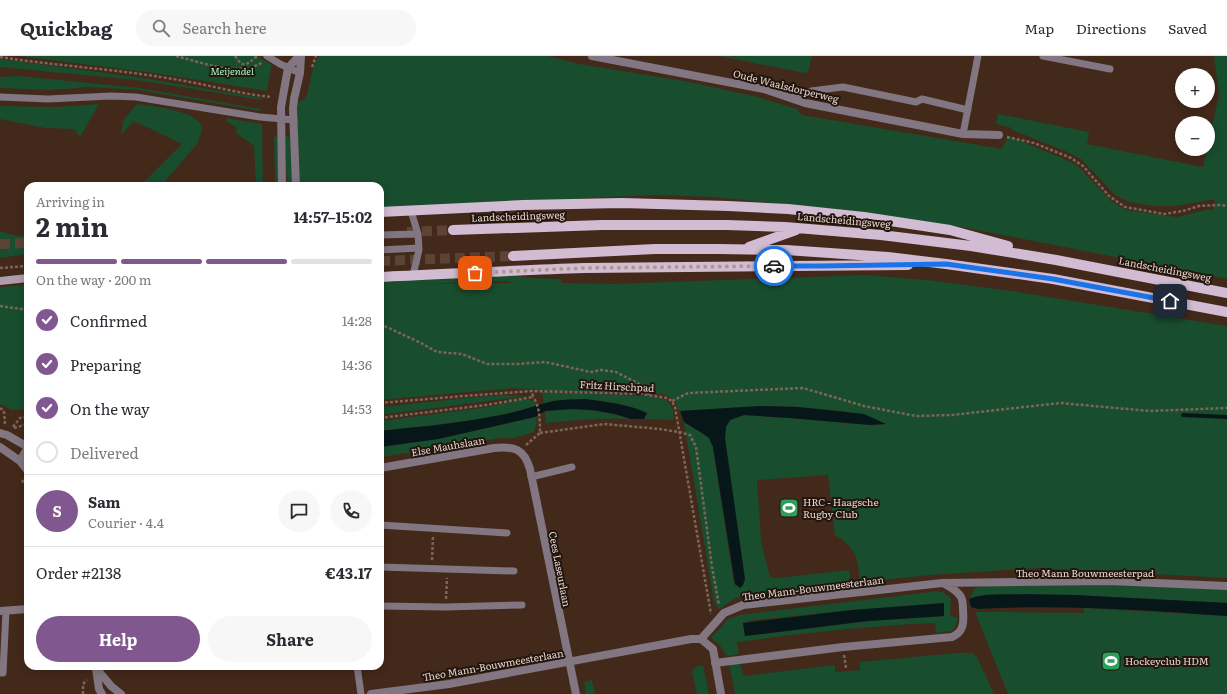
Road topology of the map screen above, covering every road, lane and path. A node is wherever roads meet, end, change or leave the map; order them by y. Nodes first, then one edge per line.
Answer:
1 (176, 56) edge
2 (234, 56) edge
3 (258, 56) edge
4 (268, 56) edge
5 (300, 56) edge
6 (592, 56) edge
7 (978, 56) edge
8 (1043, 56) edge
9 (0, 57) edge
10 (288, 68) junction
11 (1110, 69) dead end
12 (300, 73) junction
13 (0, 97) edge
14 (271, 98) dead end
15 (790, 98) junction
16 (968, 110) junction
17 (280, 119) junction
18 (294, 120) junction
19 (963, 134) junction
20 (999, 135) joint
21 (282, 182) edge
22 (296, 182) edge
23 (1227, 206) edge
24 (411, 211) junction
25 (384, 212) edge
26 (800, 228) junction
27 (453, 230) tunnel mouth
28 (418, 234) junction
29 (384, 235) edge
30 (419, 248) junction
31 (743, 249) junction
32 (384, 250) edge
33 (513, 256) tunnel mouth
34 (1056, 260) junction
35 (946, 264) junction
36 (24, 266) edge
37 (0, 268) edge
38 (413, 275) junction
39 (384, 277) edge
40 (24, 278) edge
41 (0, 281) edge
42 (1227, 292) edge
43 (0, 306) edge
44 (24, 309) edge
45 (1227, 312) edge
46 (384, 326) edge
47 (532, 391) junction
48 (649, 395) junction
49 (533, 397) junction
50 (672, 401) junction
51 (384, 403) edge
52 (0, 408) edge
53 (1227, 408) edge
54 (384, 418) edge
55 (24, 425) edge
56 (12, 428) dead end
57 (3, 430) edge
58 (679, 432) junction
59 (540, 433) junction
60 (24, 445) edge
61 (0, 447) edge
62 (520, 451) junction
63 (24, 454) edge
64 (20, 461) junction
65 (24, 466) edge
66 (384, 467) edge
67 (572, 467) dead end
68 (531, 477) junction
69 (384, 525) edge
70 (434, 528) junction
71 (507, 533) dead end
72 (384, 567) edge
73 (431, 569) junction
74 (448, 569) junction
75 (514, 571) dead end
76 (942, 583) junction
77 (1227, 586) edge
78 (522, 605) dead end
79 (384, 606) edge
80 (446, 607) junction
81 (24, 609) edge
82 (3, 611) edge
83 (724, 612) junction
84 (714, 624) junction
85 (701, 639) junction
86 (569, 662) junction
87 (715, 663) junction
88 (96, 670) edge
89 (98, 670) edge
90 (358, 670) edge
91 (0, 673) edge
92 (102, 694) edge
93 (121, 694) edge
94 (361, 694) edge
95 (371, 694) edge
96 (576, 694) edge
97 (721, 694) edge

1 - 4 path
2 - 3 path
4 - 10 lane
5 - 10 street
5 - 12 street
6 - 15 street, Oude Waalsdorperweg
7 - 16 lane
8 - 11 lane
9 - 14 path
10 - 12 lane
10 - 17 street
12 - 18 street
13 - 17 lane
15 - 16 lane
15 - 19 street, Oude Waalsdorperweg
16 - 19 lane
17 - 18 lane
17 - 21 street
18 - 22 street
19 - 20 street, Oude Waalsdorperweg
20 - 23 path
24 - 25 main road
24 - 28 lane
24 - 34 main road
26 - 27 main road, Landscheidingsweg
26 - 31 main road
26 - 34 main road, Landscheidingsweg
28 - 29 lane
28 - 30 lane
30 - 32 lane
30 - 38 lane
31 - 33 main road
31 - 35 main road
34 - 42 main road, Landscheidingsweg
35 - 38 main road
35 - 45 main road
36 - 37 path
38 - 39 main road
40 - 41 main road
43 - 44 path
46 - 48 path
47 - 48 path, Fritz Hirschpad
47 - 49 path
47 - 51 path, Fritz Hirschpad
48 - 50 path, Fritz Hirschpad
49 - 54 path
49 - 59 path
50 - 53 path
50 - 58 path
52 - 57 path
55 - 56 path
57 - 60 street
58 - 59 path
58 - 83 path
58 - 84 path
59 - 62 path
61 - 64 street
62 - 66 street, Else Mauhslaan
62 - 68 street, Cees Laseurlaan
63 - 64 street
64 - 65 street
67 - 68 lane
68 - 86 street, Cees Laseurlaan
69 - 70 lane
70 - 71 lane
70 - 73 path
72 - 73 lane
73 - 74 lane
74 - 75 lane
74 - 80 path
76 - 77 street, Theo Mann Bouwmeesterpad
76 - 83 street, Theo Mann-Bouwmeesterlaan
76 - 87 street
78 - 80 lane
79 - 80 lane
81 - 82 street
82 - 91 lane
83 - 84 street, Theo Mann-Bouwmeesterlaan
84 - 85 street, Theo Mann-Bouwmeesterlaan
85 - 86 street, Theo Mann-Bouwmeesterlaan
85 - 87 street
86 - 95 street, Theo Mann-Bouwmeesterlaan
86 - 96 street, Cees Laseurlaan
87 - 97 street
88 - 92 street
89 - 93 street
90 - 94 lane

